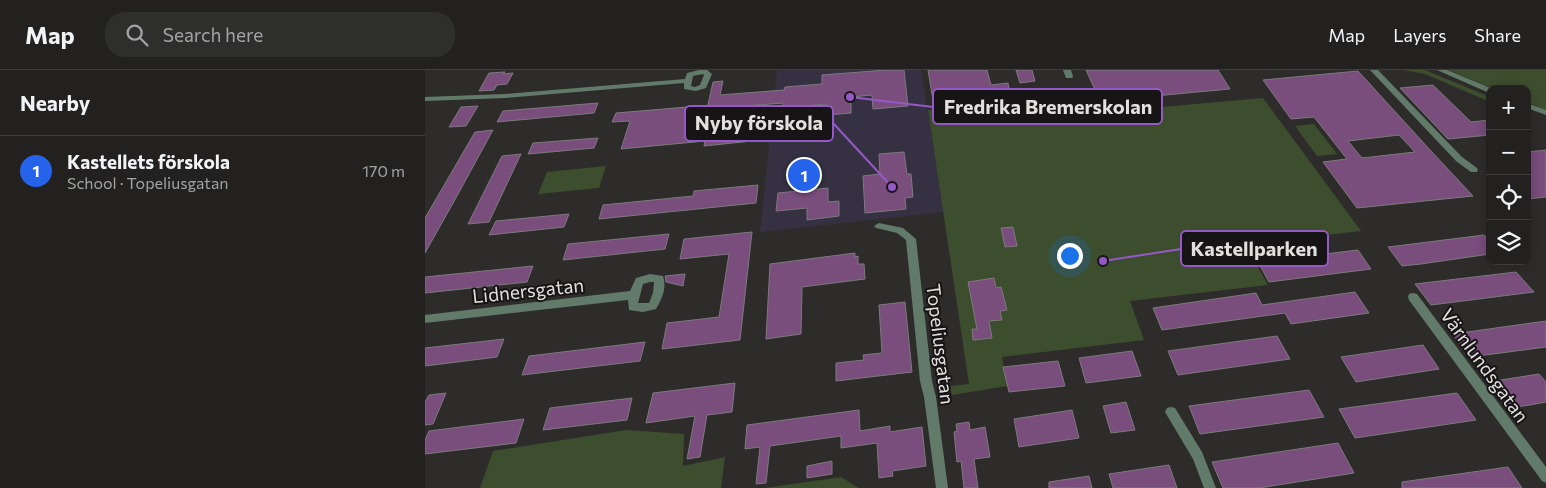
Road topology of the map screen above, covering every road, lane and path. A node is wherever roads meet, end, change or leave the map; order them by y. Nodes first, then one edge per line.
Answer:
1 (1374, 70) edge
2 (1441, 70) edge
3 (687, 81) dead end
4 (1486, 88) edge
5 (425, 99) edge
6 (1531, 107) edge
7 (1546, 113) edge
8 (1474, 170) dead end
9 (879, 226) dead end
10 (634, 295) dead end
11 (1413, 297) dead end
12 (425, 319) edge
13 (1171, 412) dead end
14 (1546, 477) edge
15 (942, 488) edge
16 (1210, 488) edge

1 - 8 street
2 - 4 street
3 - 5 street
6 - 7 street
9 - 15 street, Topeliusgatan
10 - 12 street, Lidnersgatan
11 - 14 street, Värnlundsgatan
13 - 16 street

